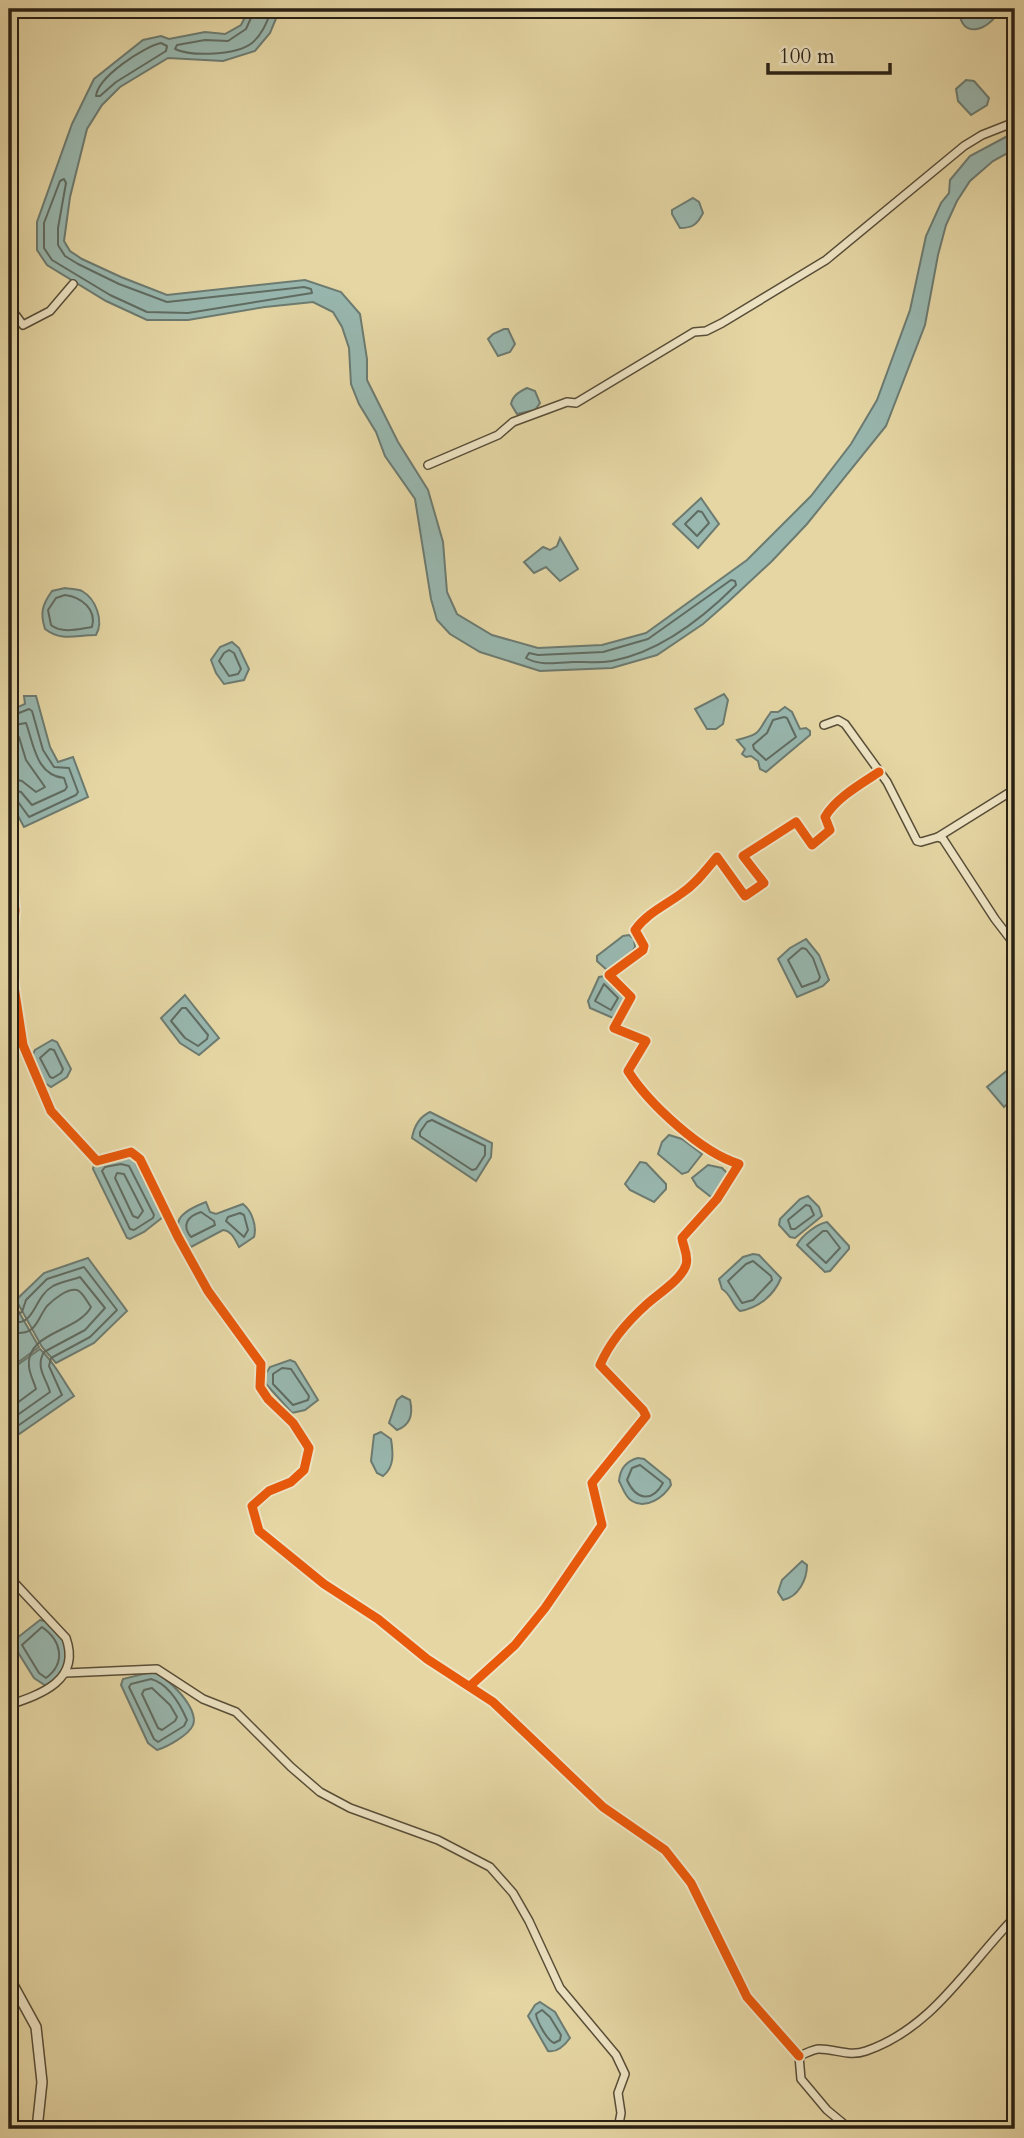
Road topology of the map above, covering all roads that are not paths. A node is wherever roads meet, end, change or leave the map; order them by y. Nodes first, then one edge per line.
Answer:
1 (1015, 122) edge
2 (74, 284) dead end
3 (9, 306) edge
4 (428, 465) dead end
5 (824, 725) dead end
6 (879, 772) junction
7 (1015, 789) edge
8 (938, 837) junction
9 (9, 865) edge
10 (1015, 945) edge
11 (9, 1577) edge
12 (66, 1673) junction
13 (470, 1686) junction
14 (9, 1705) edge
15 (1015, 1917) edge
16 (9, 1971) edge
17 (799, 2056) junction
18 (37, 2129) edge
19 (618, 2129) edge
20 (850, 2129) edge

1 - 4 street
2 - 3 street
5 - 6 street
6 - 8 street
6 - 13 street
7 - 8 street
8 - 10 street
9 - 13 street
11 - 12 street
12 - 14 street
12 - 19 street
13 - 17 street
15 - 17 street
16 - 18 street
17 - 20 street

